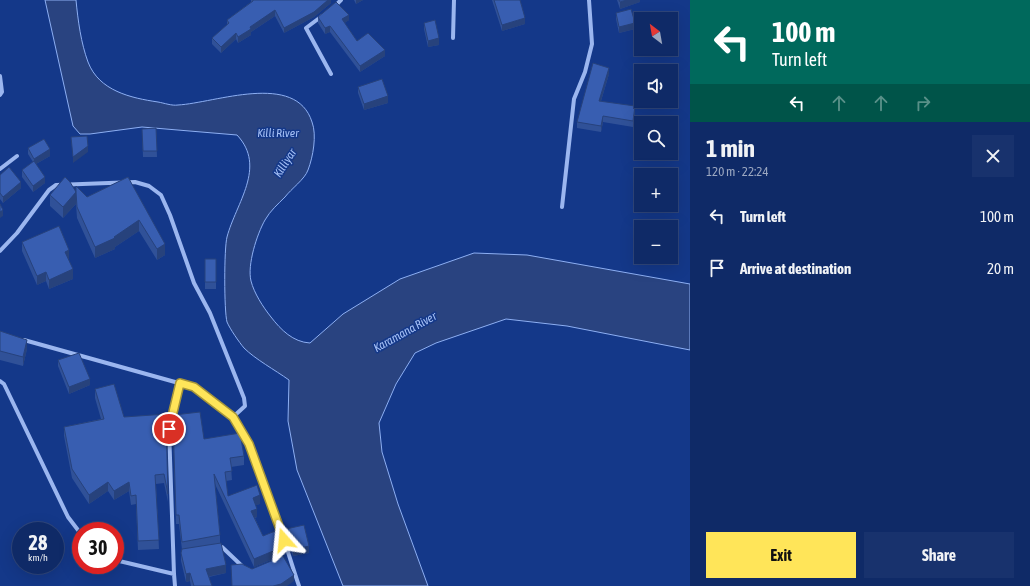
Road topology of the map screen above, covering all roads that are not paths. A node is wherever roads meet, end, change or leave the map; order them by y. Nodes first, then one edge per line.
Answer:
1 (341, 0) edge
2 (454, 0) edge
3 (590, 0) edge
4 (330, 10) edge
5 (324, 15) edge
6 (453, 38) dead end
7 (331, 74) dead end
8 (0, 76) edge
9 (0, 95) edge
10 (17, 156) dead end
11 (0, 169) edge
12 (562, 207) dead end
13 (0, 251) edge
14 (15, 338) edge
15 (0, 381) edge
16 (180, 383) junction
17 (233, 417) junction
18 (72, 522) edge
19 (215, 548) edge
20 (180, 553) edge
21 (173, 555) junction
22 (290, 556) junction
23 (285, 558) edge
24 (124, 562) edge
25 (245, 568) edge
26 (174, 574) junction
27 (175, 586) edge
28 (300, 586) edge

1 - 4 street
2 - 6 street
3 - 12 street
5 - 7 street
8 - 9 street
10 - 11 street
13 - 17 street
14 - 16 street
15 - 18 street
16 - 17 street
16 - 21 street
17 - 22 street
19 - 25 street
20 - 21 street
21 - 26 street
22 - 23 street
22 - 28 street
24 - 26 street
26 - 27 street

